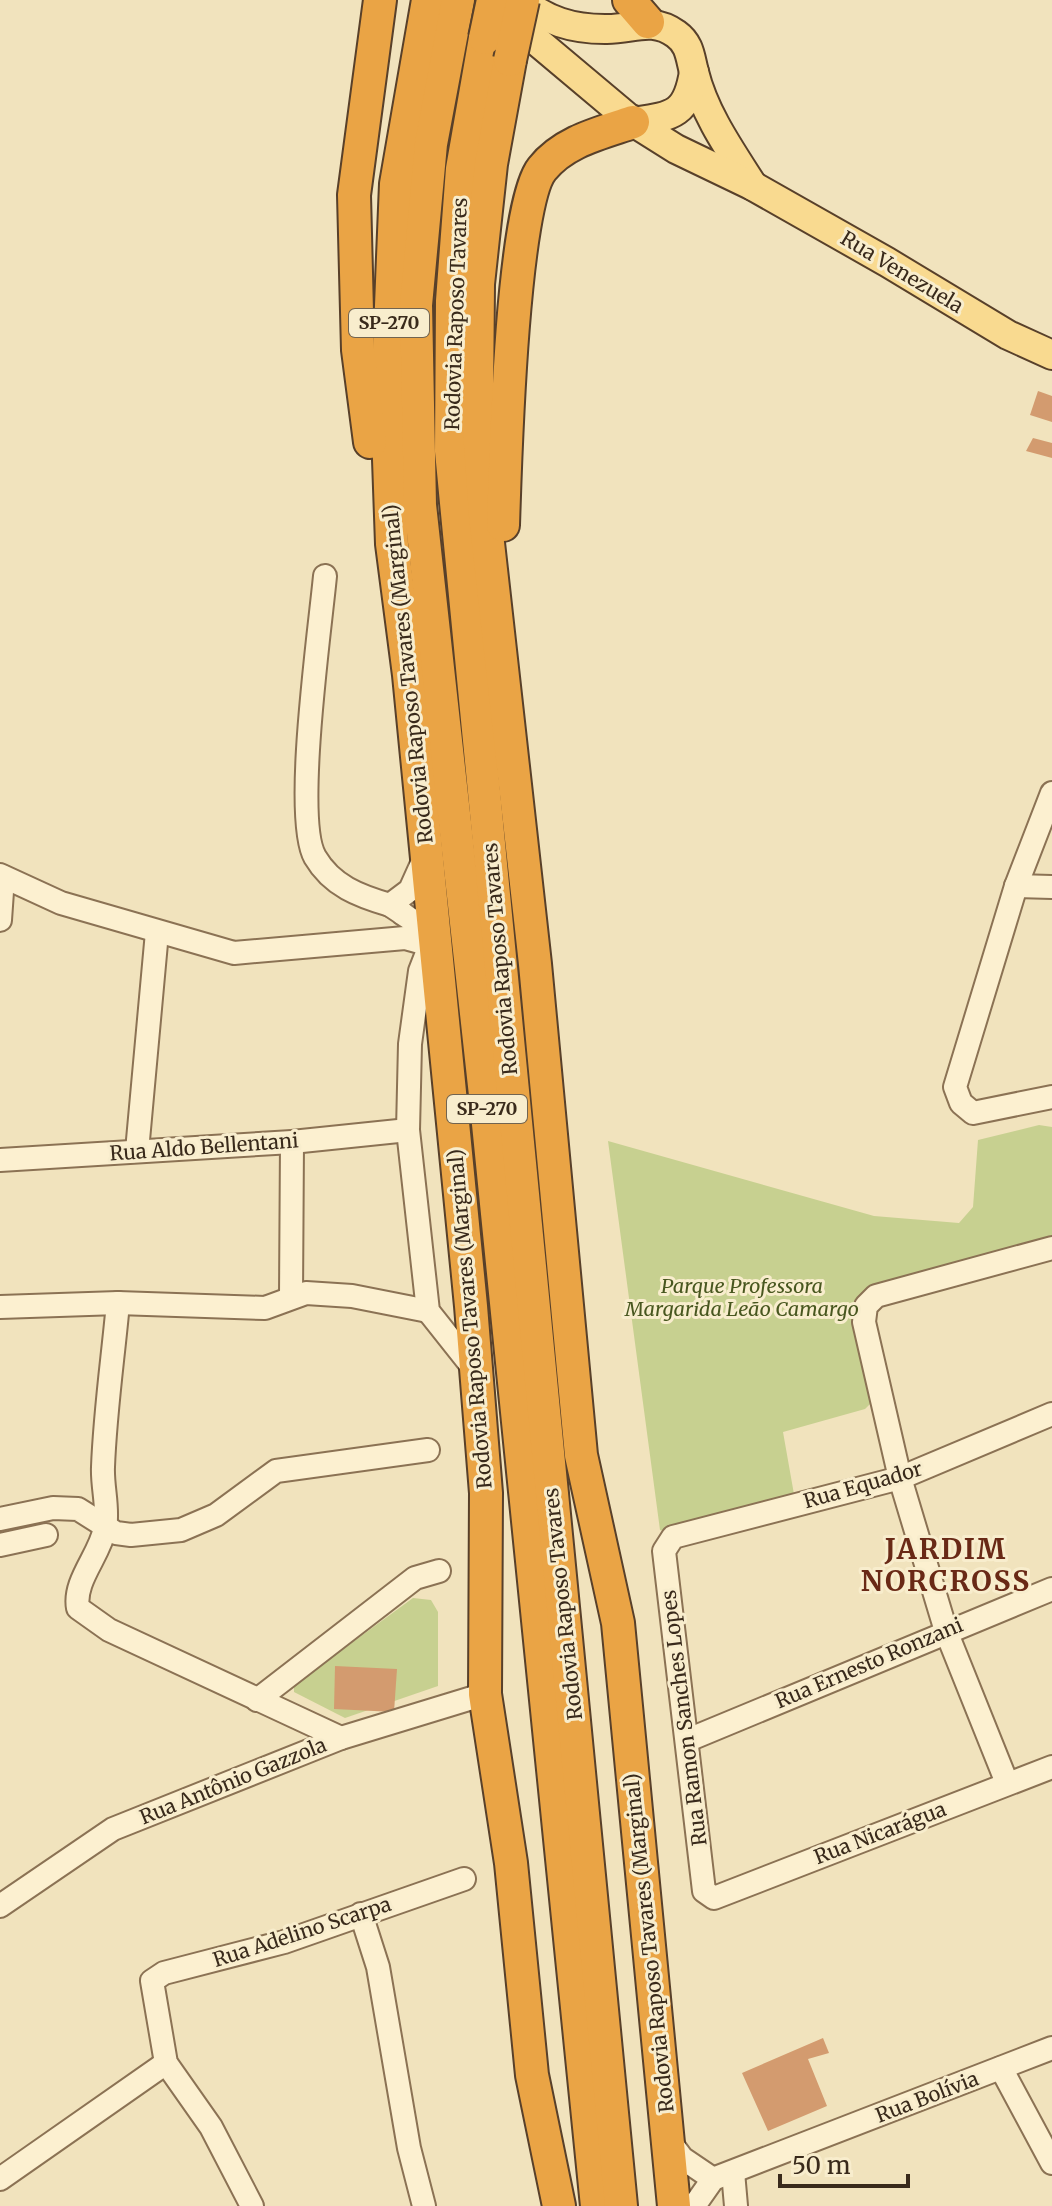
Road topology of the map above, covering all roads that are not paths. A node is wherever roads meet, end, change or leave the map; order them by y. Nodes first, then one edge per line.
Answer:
1 (380, 0) edge
2 (490, 0) edge
3 (522, 0) edge
4 (447, 4) edge
5 (638, 11) edge
6 (694, 72) junction
7 (633, 122) junction
8 (753, 186) junction
9 (1052, 355) edge
10 (392, 544) junction
11 (325, 576) dead end
12 (500, 632) junction
13 (1052, 793) edge
14 (425, 842) junction
15 (2, 876) edge
16 (1016, 886) junction
17 (1052, 887) edge
18 (397, 909) junction
19 (0, 920) edge
20 (157, 932) junction
21 (426, 944) junction
22 (1050, 1101) edge
23 (408, 1130) junction
24 (292, 1142) junction
25 (137, 1151) junction
26 (0, 1160) edge
27 (1052, 1248) edge
28 (291, 1296) junction
29 (118, 1303) junction
30 (0, 1307) edge
31 (428, 1311) junction
32 (474, 1369) junction
33 (1052, 1414) edge
34 (428, 1450) dead end
35 (900, 1478) junction
36 (0, 1519) edge
37 (106, 1527) junction
38 (46, 1535) dead end
39 (668, 1540) joint
40 (0, 1545) edge
41 (439, 1571) dead end
42 (1052, 1589) edge
43 (946, 1631) junction
44 (485, 1694) junction
45 (257, 1700) junction
46 (341, 1738) junction
47 (688, 1740) junction
48 (1052, 1767) edge
49 (1007, 1783) junction
50 (464, 1879) dead end
51 (708, 1896) joint
52 (0, 1906) edge
53 (361, 1914) junction
54 (1052, 2048) edge
55 (166, 2063) junction
56 (1001, 2068) junction
57 (668, 2139) junction
58 (1052, 2163) edge
59 (4, 2169) edge
60 (723, 2176) junction
61 (252, 2206) edge
62 (424, 2206) edge
63 (559, 2206) edge
64 (597, 2206) edge
65 (621, 2206) edge
66 (674, 2206) edge
67 (694, 2206) edge
68 (736, 2206) edge

1 - 10 highway
2 - 7 main road, Rua Venezuela
2 - 65 highway, Rodovia Raposo Tavares / SP-270, bridge
3 - 5 main road, Rua Venezuela
3 - 12 highway, Rodovia Raposo Tavares (Marginal) / SP-270, bridge
4 - 10 highway, Rodovia Raposo Tavares (Marginal) / SP-270
4 - 64 highway, Rodovia Raposo Tavares / SP-270
5 - 6 main road, Rua Venezuela
6 - 7 main road
6 - 8 main road, Rua Venezuela
7 - 8 main road, Rua Venezuela
7 - 12 highway
8 - 9 main road, Rua Venezuela
10 - 14 highway, Rodovia Raposo Tavares (Marginal) / SP-270
11 - 18 street
12 - 57 highway, Rodovia Raposo Tavares (Marginal) / SP-270
13 - 16 street
14 - 18 street
14 - 21 highway, Rodovia Raposo Tavares (Marginal) / SP-270
15 - 19 street
15 - 20 street
16 - 17 street
16 - 22 street
18 - 21 street
20 - 21 street
20 - 25 street
21 - 23 street
21 - 32 highway, Rodovia Raposo Tavares (Marginal) / SP-270
23 - 24 street, Rua Aldo Bellentani
23 - 31 street
24 - 25 street, Rua Aldo Bellentani
24 - 28 street
25 - 26 street, Rua Aldo Bellentani
27 - 35 street
28 - 29 street
28 - 31 street
29 - 30 street
29 - 37 street
31 - 32 street
32 - 44 highway, Rodovia Raposo Tavares (Marginal) / SP-270
33 - 35 street, Rua Equador
34 - 37 street
35 - 39 street, Rua Equador
35 - 43 street
36 - 37 street
37 - 45 street
38 - 40 street
39 - 47 street, Rua Ramon Sanches Lopes
41 - 45 street
42 - 43 street, Rua Ernesto Ronzani
43 - 47 street, Rua Ernesto Ronzani
43 - 49 street
44 - 46 street, Rua Antônio Gazzola
44 - 63 highway, Rodovia Raposo Tavares (Marginal) / SP-270
45 - 46 street
46 - 52 street, Rua Antônio Gazzola
47 - 51 street, Rua Ramon Sanches Lopes
48 - 49 street, Rua Nicarágua
49 - 51 street, Rua Nicarágua
50 - 53 street, Rua Adelino Scarpa
53 - 55 street, Rua Adelino Scarpa
53 - 62 street
54 - 56 street, Rua Bolívia
55 - 59 street
55 - 61 street, Rua Adelino Scarpa
56 - 58 street
56 - 60 street, Rua Bolívia
57 - 60 street
57 - 66 highway, Rodovia Raposo Tavares (Marginal) / SP-270
60 - 67 street
60 - 68 street

